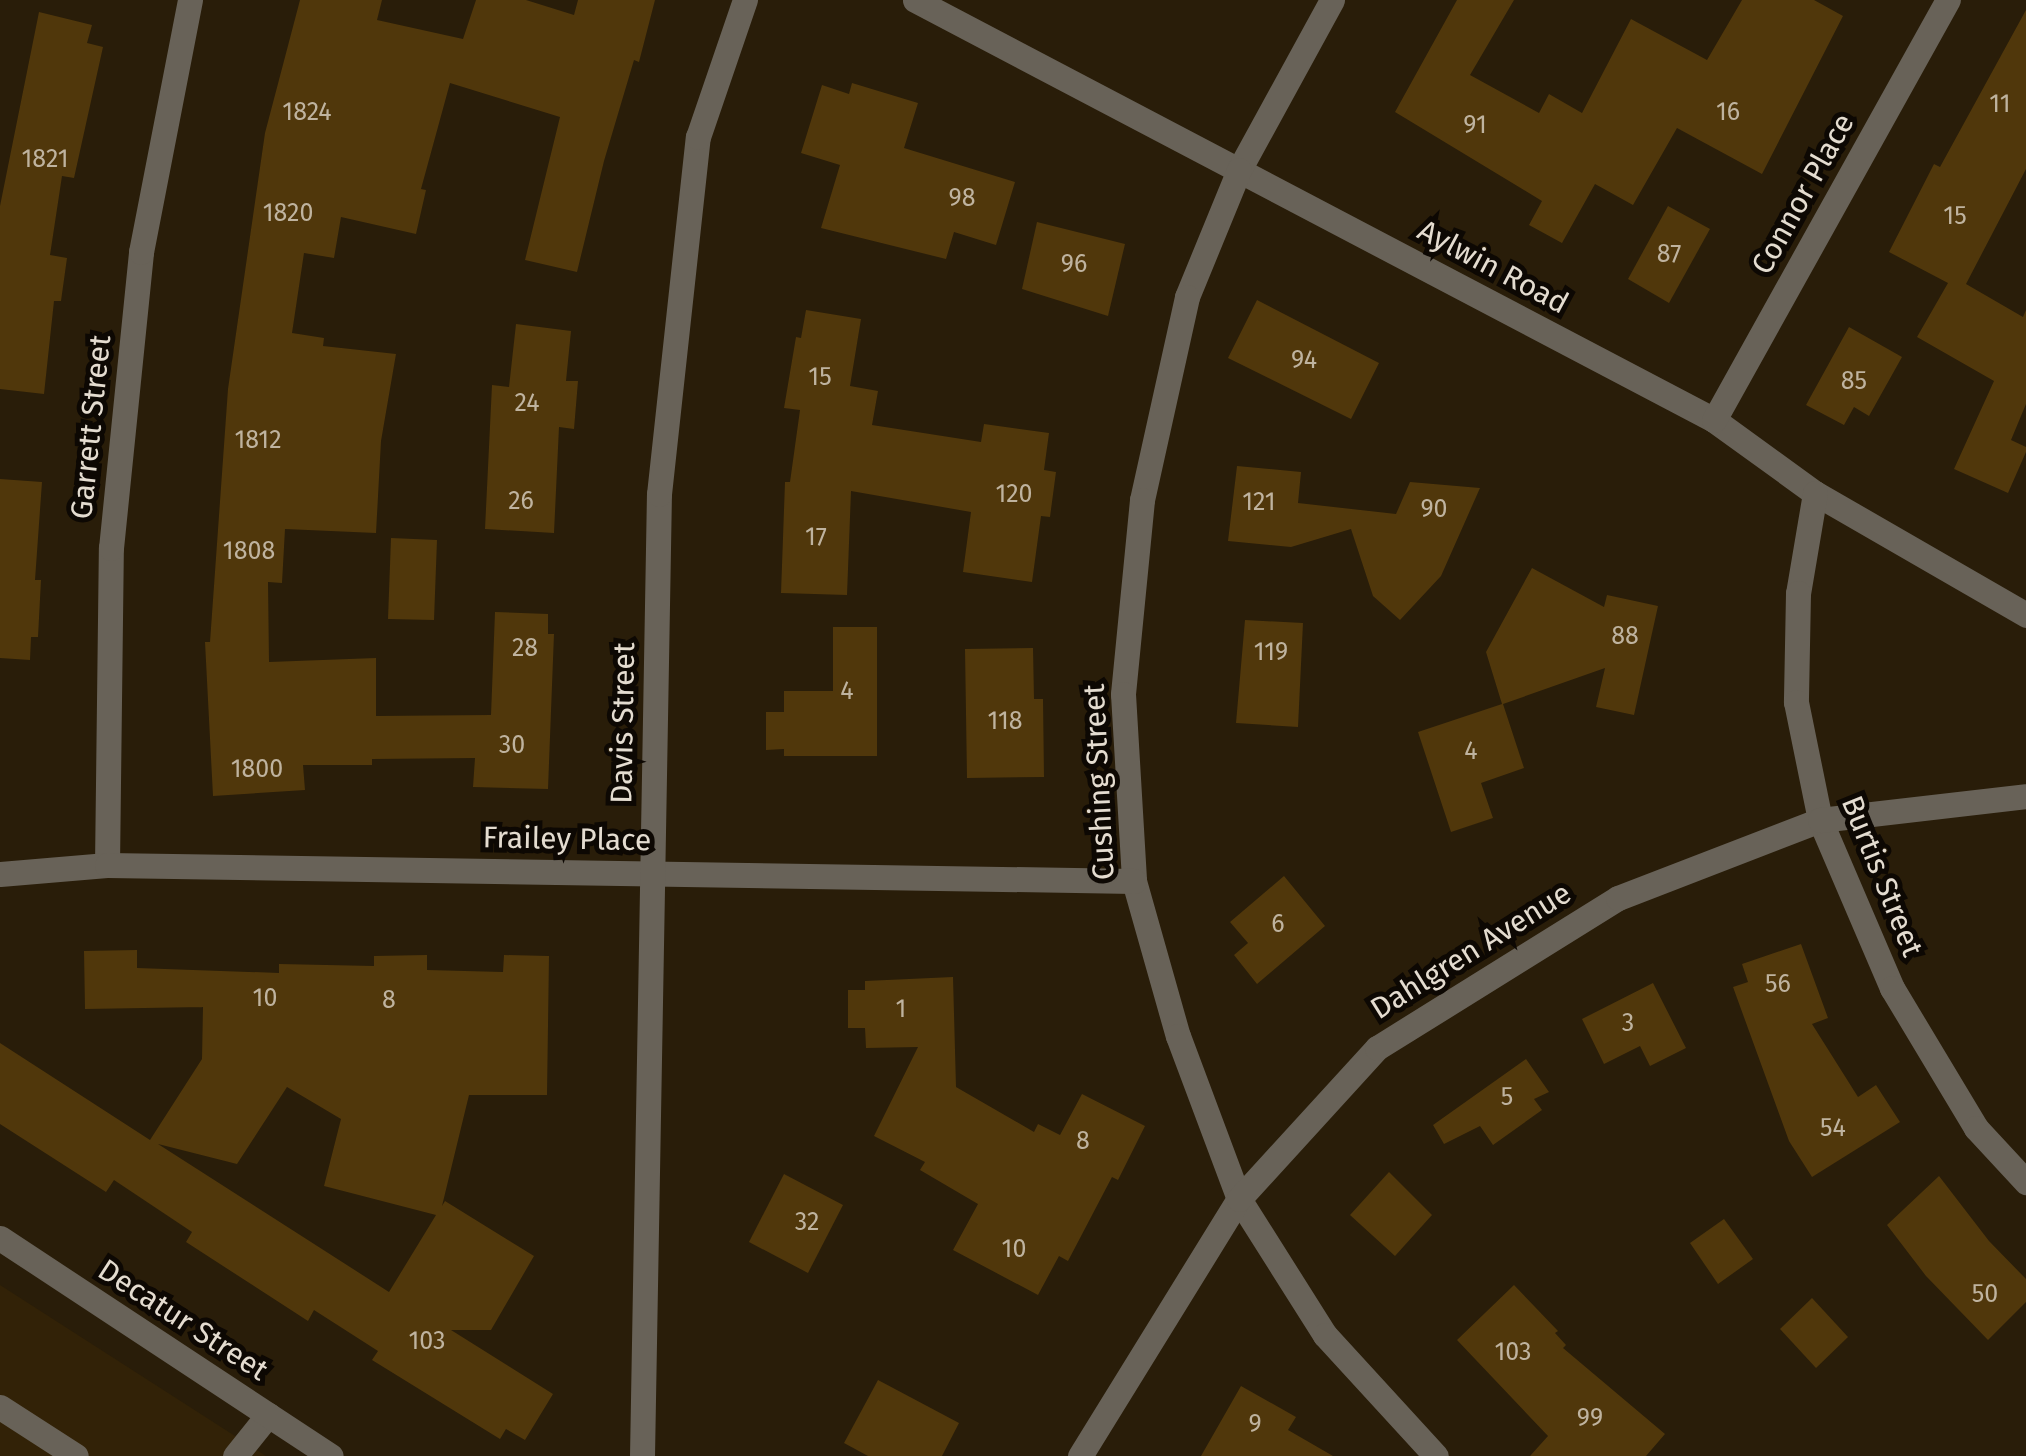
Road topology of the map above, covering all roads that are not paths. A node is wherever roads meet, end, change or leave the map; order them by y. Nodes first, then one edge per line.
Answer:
1 (190, 0) edge
2 (745, 0) edge
3 (915, 0) edge
4 (1332, 0) edge
5 (1948, 0) edge
6 (1239, 170) junction
7 (1714, 420) junction
8 (1815, 493) junction
9 (2026, 615) edge
10 (2026, 796) edge
11 (1820, 820) junction
12 (106, 866) junction
13 (654, 873) junction
14 (0, 874) edge
15 (1134, 880) junction
16 (2026, 1182) edge
17 (1239, 1199) junction
18 (0, 1238) edge
19 (0, 1407) edge
20 (268, 1415) junction
21 (76, 1456) edge
22 (236, 1456) edge
23 (331, 1456) edge
24 (642, 1456) edge
25 (1080, 1456) edge
26 (1436, 1456) edge

1 - 12 street, Garrett Street
2 - 13 street, Davis Street
3 - 6 street, Aylwin Road
4 - 6 street, Cushing Street
5 - 7 street, Connor Place
6 - 7 street, Aylwin Road
6 - 15 street, Cushing Street
7 - 8 street, Aylwin Road
8 - 9 street, Aylwin Road
8 - 11 street, Burtis Street
10 - 11 street, Dahlgren Avenue
11 - 16 street, Burtis Street
11 - 17 street, Dahlgren Avenue
12 - 13 street, Frailey Place
12 - 14 street, Frailey Place
13 - 15 street, Frailey Place
13 - 24 street, Davis Street
15 - 17 street, Cushing Street
17 - 25 street, Dahlgren Avenue
17 - 26 street, Cushing Street
18 - 20 street, Decatur Street
19 - 21 street
20 - 22 street
20 - 23 street, Decatur Street

